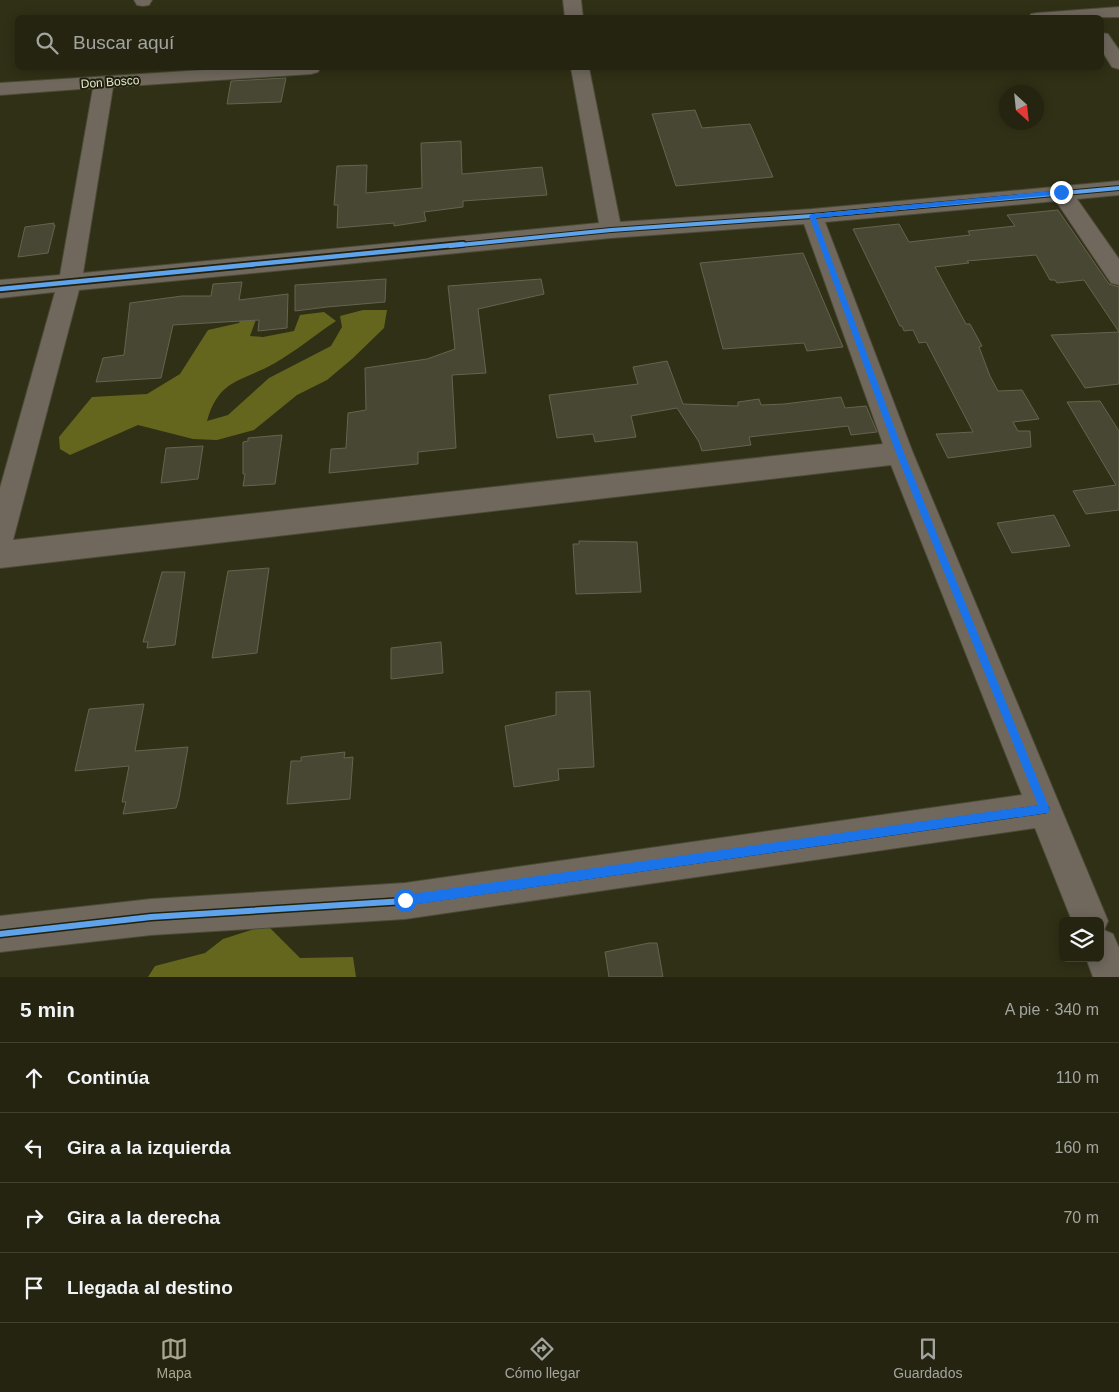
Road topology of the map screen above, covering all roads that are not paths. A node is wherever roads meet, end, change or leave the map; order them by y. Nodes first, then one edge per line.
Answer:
1 (572, 0) edge
2 (1071, 0) edge
3 (1119, 12) edge
4 (574, 15) edge
5 (1085, 15) edge
6 (1094, 15) edge
7 (1104, 41) edge
8 (1119, 63) edge
9 (281, 70) edge
10 (580, 70) edge
11 (104, 82) junction
12 (0, 89) edge
13 (1119, 188) edge
14 (1061, 192) junction
15 (812, 216) junction
16 (612, 230) junction
17 (1119, 278) edge
18 (70, 281) junction
19 (0, 288) edge
20 (900, 453) junction
21 (0, 538) edge
22 (0, 554) edge
23 (1045, 810) junction
24 (1088, 917) edge
25 (0, 934) edge
26 (1104, 957) edge
27 (1112, 977) edge

1 - 4 street
2 - 5 street
3 - 6 street
7 - 8 street
9 - 11 street, Don Bosco
10 - 16 street
11 - 12 street, Don Bosco
11 - 18 street
13 - 14 street
14 - 15 street
14 - 17 street
15 - 16 street
15 - 20 street
16 - 18 street
18 - 19 street
18 - 21 street
20 - 22 street
20 - 23 street
23 - 24 street
23 - 25 street
26 - 27 street

